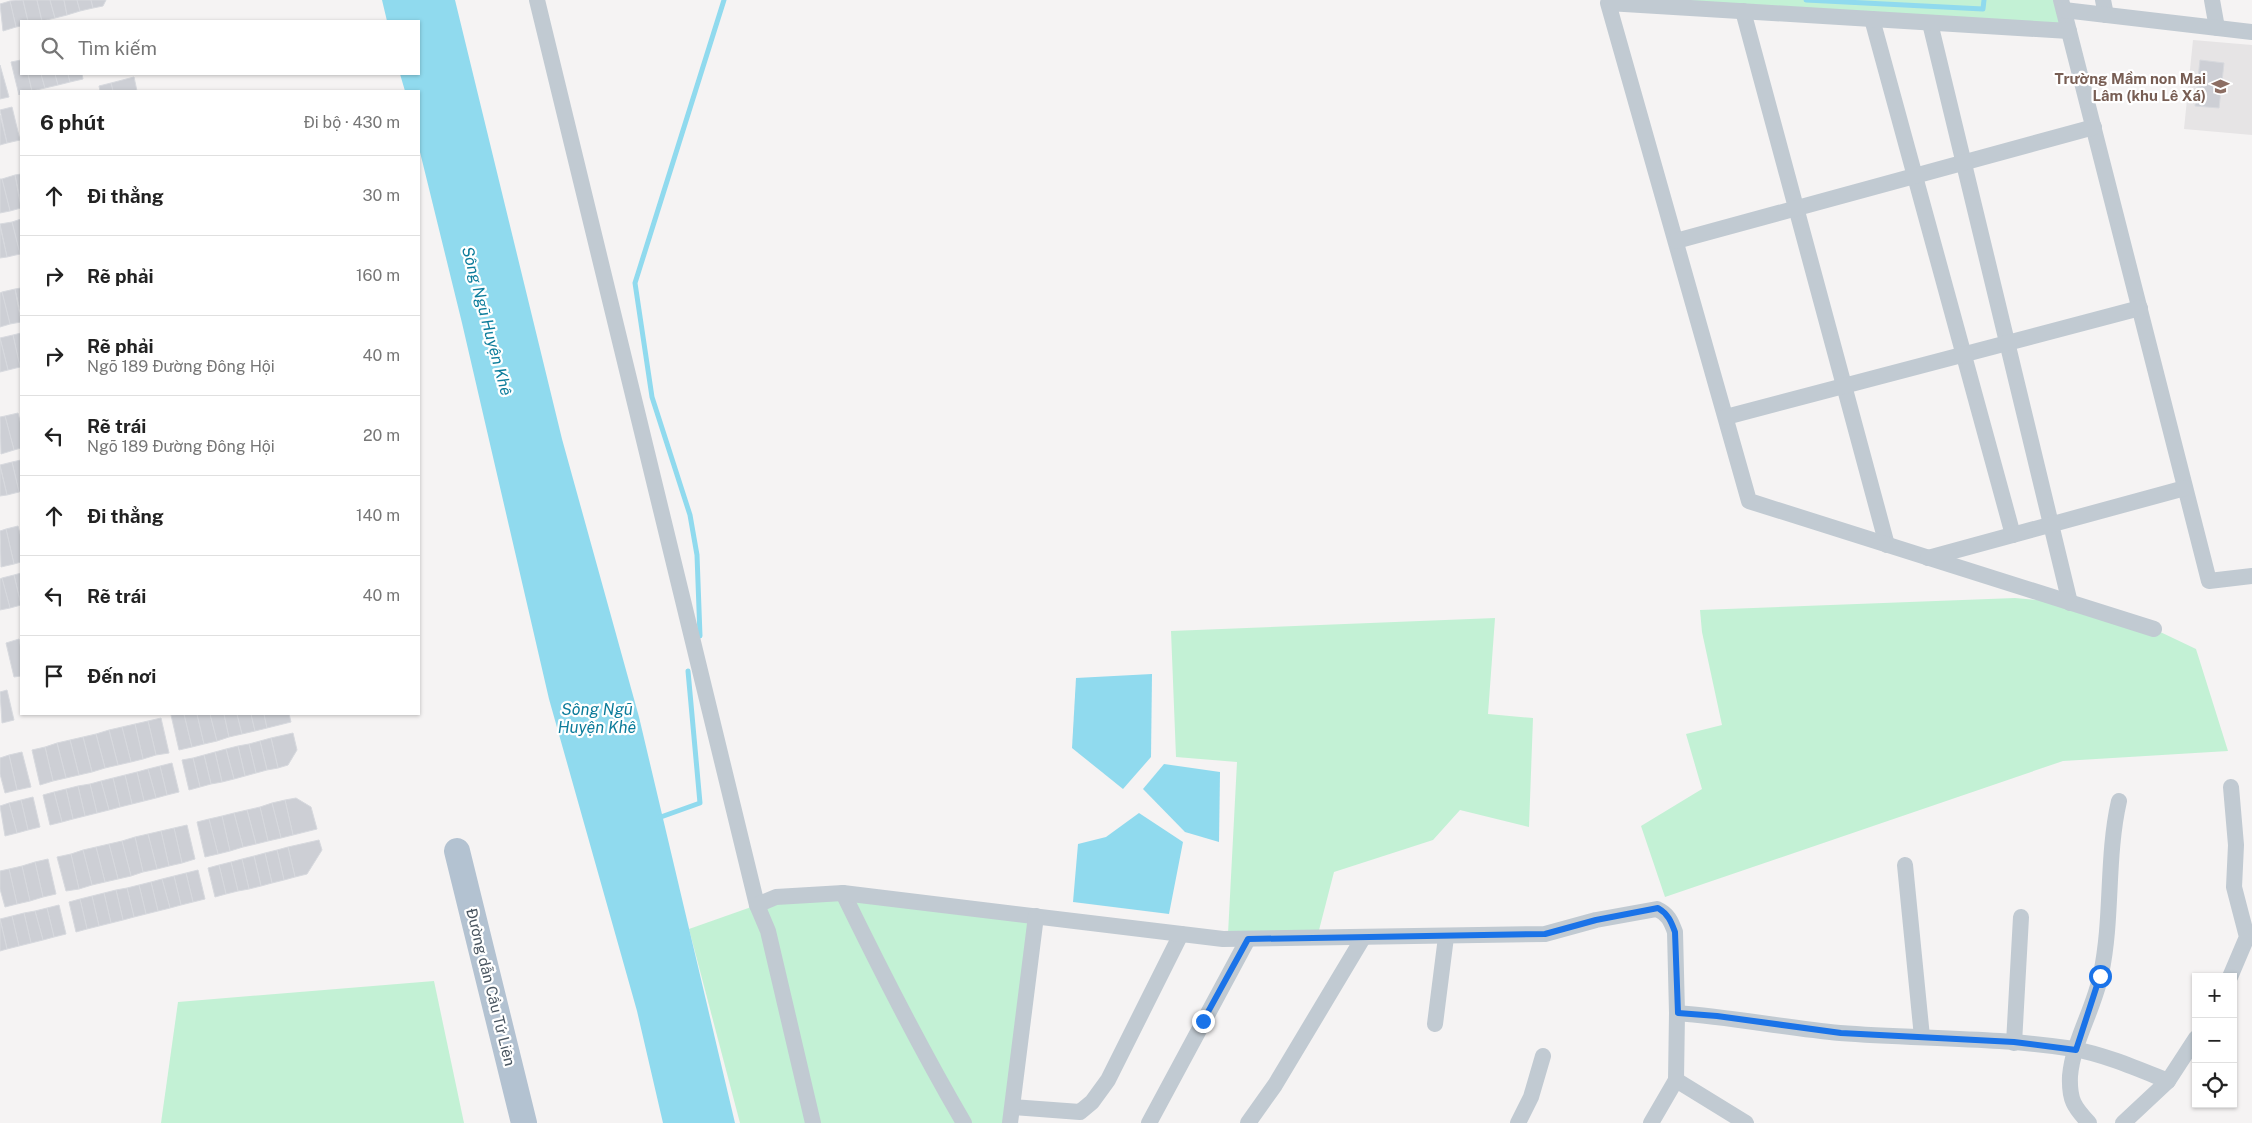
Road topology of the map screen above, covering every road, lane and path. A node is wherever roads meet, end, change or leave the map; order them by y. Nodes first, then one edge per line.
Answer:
1 (537, 0) edge
2 (2212, 0) edge
3 (2062, 5) edge
4 (2104, 8) edge
5 (1743, 11) junction
6 (1872, 19) junction
7 (1930, 23) junction
8 (2217, 28) junction
9 (2069, 32) junction
10 (2252, 32) edge
11 (2094, 127) junction
12 (1964, 162) junction
13 (1915, 176) junction
14 (1796, 208) junction
15 (1676, 241) junction
16 (2140, 308) junction
17 (2008, 342) junction
18 (1964, 354) junction
19 (1844, 386) junction
20 (1726, 417) junction
21 (2185, 488) junction
22 (2051, 524) junction
23 (2013, 535) junction
24 (1888, 545) junction
25 (1928, 558) junction
26 (2252, 576) edge
27 (2070, 603) junction
28 (2154, 630) dead end
29 (2231, 786) dead end
30 (2119, 801) dead end
31 (458, 851) dead end
32 (1905, 865) dead end
33 (843, 893) junction
34 (757, 904) junction
35 (1036, 916) junction
36 (2021, 917) dead end
37 (1181, 934) junction
38 (2249, 935) edge
39 (1446, 937) junction
40 (1362, 938) junction
41 (1248, 939) junction
42 (2232, 973) edge
43 (1678, 1013) junction
44 (1435, 1024) dead end
45 (1922, 1037) junction
46 (2014, 1042) junction
47 (2192, 1044) edge
48 (2076, 1050) junction
49 (1543, 1056) dead end
50 (1676, 1080) junction
51 (2168, 1081) junction
52 (1012, 1115) edge
53 (524, 1123) edge
54 (813, 1123) edge
55 (964, 1123) edge
56 (1149, 1123) edge
57 (1248, 1123) edge
58 (1518, 1123) edge
59 (1650, 1123) edge
60 (1746, 1123) edge
61 (2089, 1123) edge
62 (2123, 1123) edge

1 - 34 street
2 - 8 street
3 - 4 street
3 - 9 street
4 - 8 street
5 - 6 street
5 - 14 street
5 - 15 street
6 - 7 street
6 - 13 street
7 - 9 street
7 - 12 street
8 - 10 street
9 - 11 street
11 - 12 street
11 - 16 street
12 - 13 street
12 - 17 street
13 - 14 street
13 - 18 street
14 - 15 street
14 - 19 street
15 - 20 street
16 - 17 street
16 - 21 street
17 - 18 street
17 - 22 street
18 - 19 street
18 - 23 street
19 - 20 street
19 - 24 street
20 - 24 street
21 - 22 street
21 - 26 street
22 - 23 street
22 - 27 street
23 - 25 street
24 - 25 street
25 - 27 street
27 - 28 street
29 - 38 street
30 - 48 street
31 - 53 main road, Đường dẫn Cầu Tứ Liên
32 - 45 street
33 - 34 street
33 - 35 street
33 - 55 street
34 - 54 street
35 - 37 street
35 - 52 street
36 - 46 street
37 - 41 street
37 - 52 street
38 - 42 street
39 - 40 street
39 - 43 street
39 - 44 street
40 - 41 street
40 - 57 street
41 - 56 street
43 - 45 street
43 - 50 street
45 - 46 street
46 - 48 street
47 - 51 street
48 - 51 street
48 - 61 street
49 - 58 street
50 - 59 street
50 - 60 street
51 - 62 street

